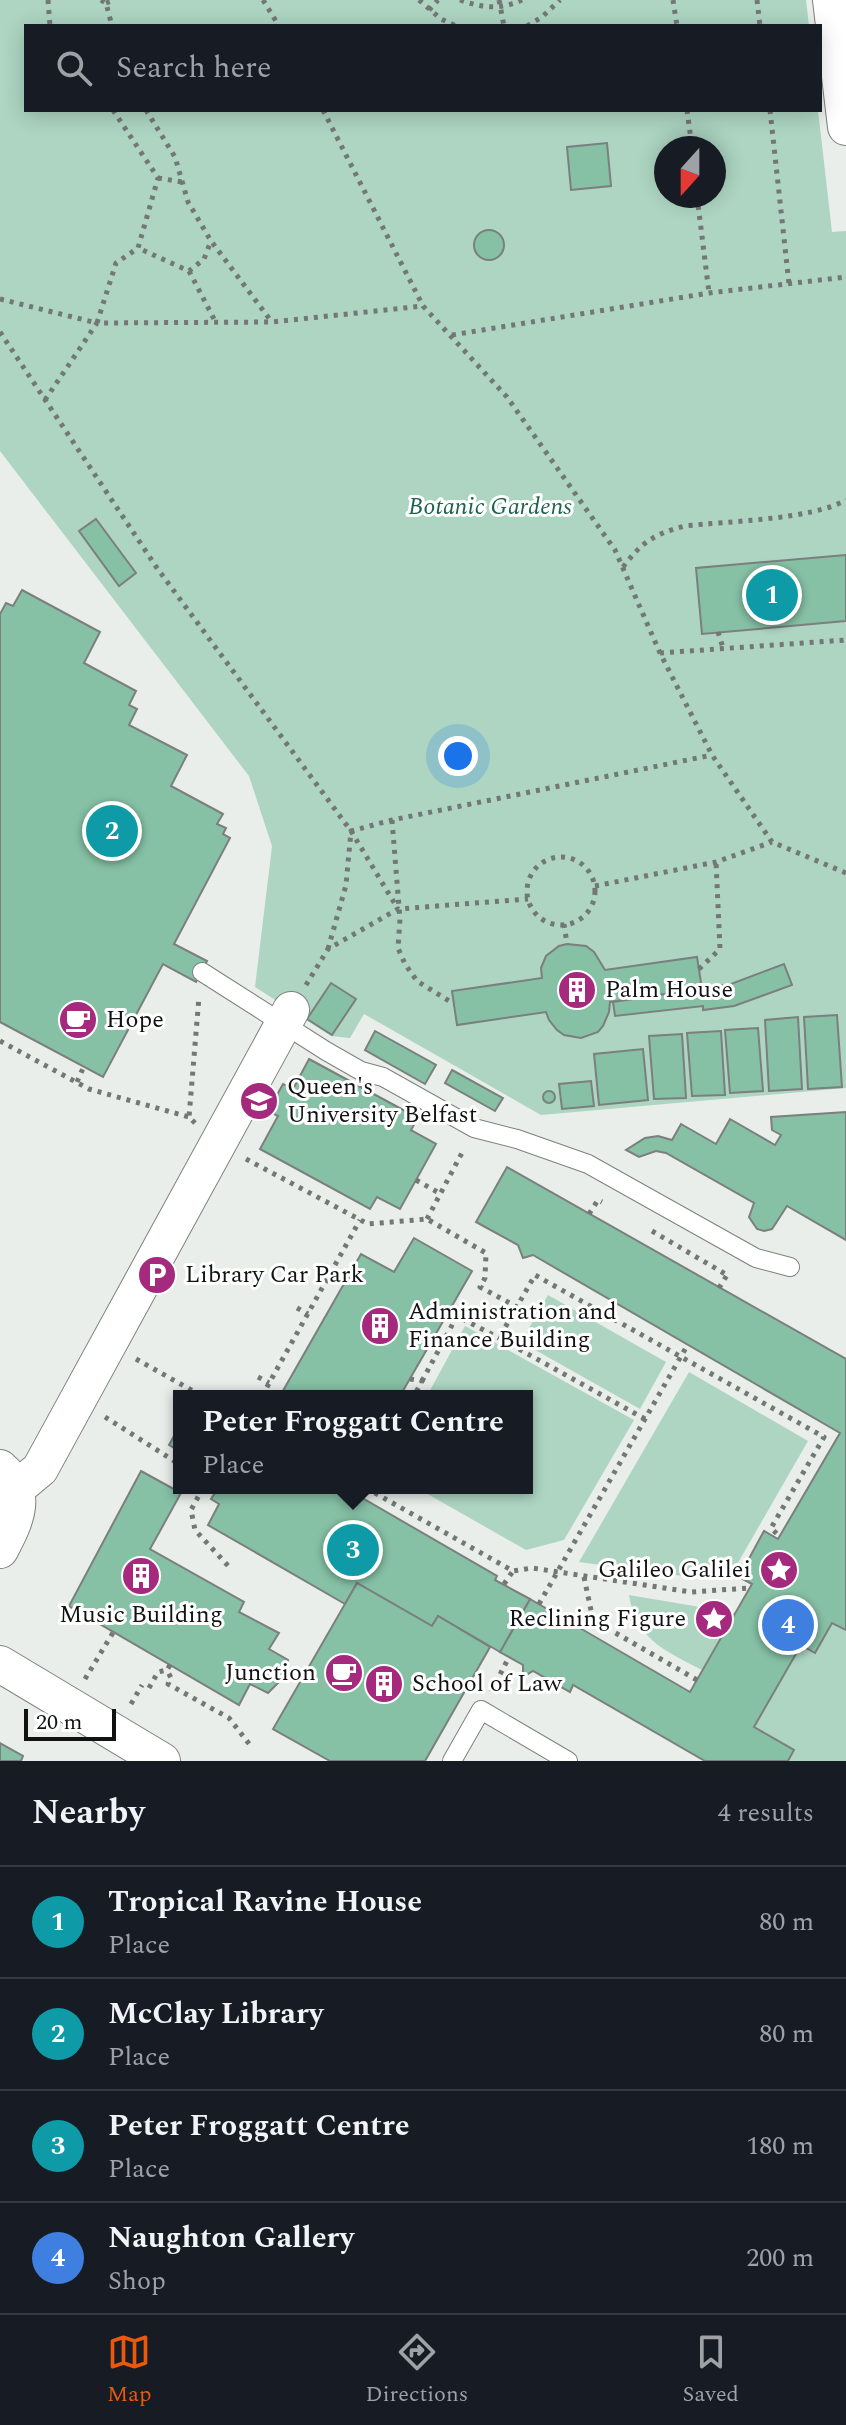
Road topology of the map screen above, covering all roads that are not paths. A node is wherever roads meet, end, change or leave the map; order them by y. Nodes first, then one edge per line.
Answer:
1 (831, 0) edge
2 (844, 92) edge
3 (846, 127) edge
4 (202, 972) road end
5 (288, 1016) junction
6 (790, 1267) dead end
7 (8, 1478) edge
8 (0, 1550) edge
9 (0, 1664) edge
10 (162, 1761) edge
11 (452, 1761) edge
12 (568, 1761) edge

1 - 2 street
2 - 3 street
4 - 5 lane
5 - 6 lane
5 - 7 street
7 - 8 street
9 - 10 street
11 - 12 lane

